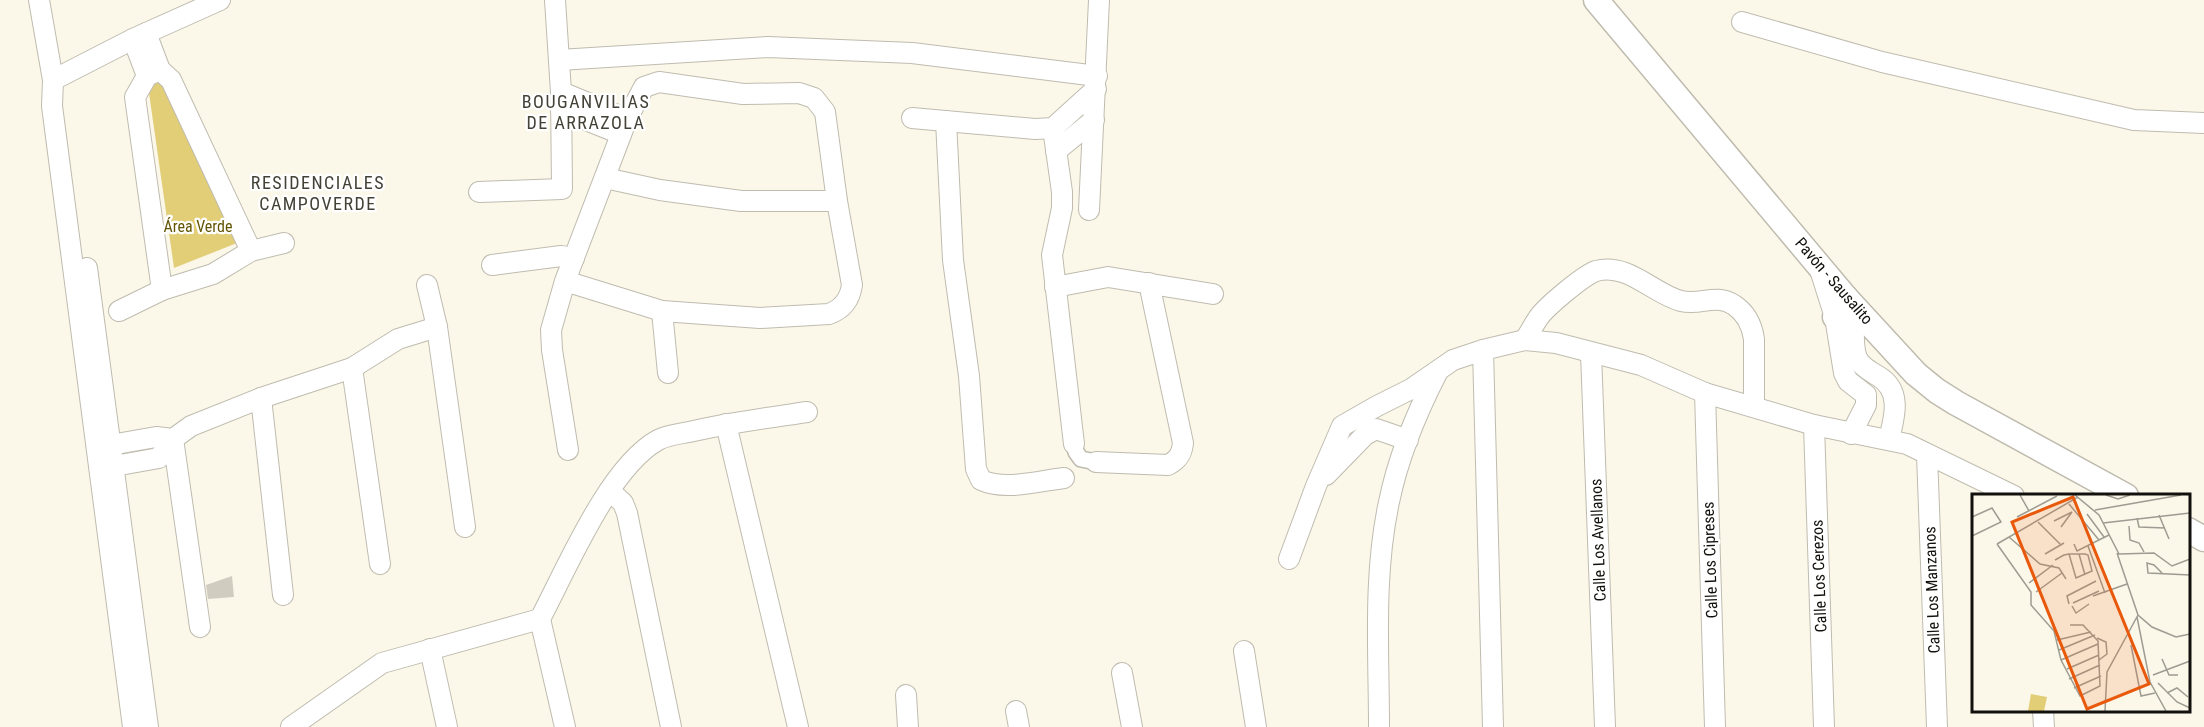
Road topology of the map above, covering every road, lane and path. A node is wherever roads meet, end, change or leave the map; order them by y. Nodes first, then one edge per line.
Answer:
1 (39, 0) edge
2 (220, 0) edge
3 (555, 0) edge
4 (1099, 0) edge
5 (1596, 0) edge
6 (1742, 22) dead end
7 (139, 36) junction
8 (559, 60) junction
9 (153, 73) junction
10 (53, 80) junction
11 (1097, 82) junction
12 (561, 101) junction
13 (912, 118) dead end
14 (1094, 120) junction
15 (946, 121) junction
16 (2204, 123) edge
17 (624, 127) junction
18 (1053, 128) junction
19 (1056, 151) junction
20 (605, 178) junction
21 (479, 192) dead end
22 (837, 201) junction
23 (1089, 210) dead end
24 (284, 243) dead end
25 (251, 252) junction
26 (574, 258) junction
27 (492, 265) dead end
28 (565, 281) junction
29 (1149, 283) junction
30 (427, 285) dead end
31 (1055, 287) junction
32 (162, 290) junction
33 (1213, 294) dead end
34 (1845, 307) junction
35 (119, 311) dead end
36 (662, 311) junction
37 (437, 327) junction
38 (1856, 339) junction
39 (1525, 340) junction
40 (1483, 350) junction
41 (1591, 353) junction
42 (352, 368) junction
43 (1437, 372) junction
44 (668, 373) dead end
45 (1705, 393) junction
46 (261, 398) junction
47 (1754, 407) junction
48 (807, 412) dead end
49 (726, 424) junction
50 (1814, 425) junction
51 (1859, 435) junction
52 (173, 439) junction
53 (1889, 439) junction
54 (1408, 440) junction
55 (1074, 444) joint
56 (104, 446) junction
57 (568, 450) dead end
58 (1927, 454) junction
59 (1095, 462) joint
60 (107, 468) junction
61 (1064, 478) dead end
62 (1316, 486) junction
63 (610, 491) junction
64 (2010, 494) edge
65 (2122, 494) edge
66 (465, 527) dead end
67 (2189, 531) edge
68 (2204, 539) edge
69 (1289, 559) dead end
70 (380, 564) dead end
71 (283, 595) dead end
72 (540, 619) junction
73 (200, 627) dead end
74 (430, 649) junction
75 (1244, 651) dead end
76 (1122, 673) dead end
77 (906, 695) dead end
78 (310, 713) junction
79 (132, 727) edge
80 (148, 727) edge
81 (291, 727) edge
82 (324, 727) edge
83 (447, 727) edge
84 (565, 727) edge
85 (671, 727) edge
86 (798, 727) edge
87 (908, 727) edge
88 (1132, 727) edge
89 (1256, 727) edge
90 (1378, 727) edge
91 (1493, 727) edge
92 (1605, 727) edge
93 (1715, 727) edge
94 (1824, 727) edge
95 (1937, 727) edge

1 - 10 street
2 - 7 street
3 - 8 street
4 - 11 street
5 - 34 street, Pavón - Sausalito
6 - 16 street
7 - 9 street
7 - 10 street
8 - 11 street
8 - 12 street
9 - 25 street
9 - 32 street
10 - 56 street
11 - 14 street
11 - 18 street
12 - 17 street
12 - 21 street
13 - 15 street
14 - 19 street
14 - 23 street
15 - 18 street
15 - 61 street
17 - 20 street
17 - 22 street
18 - 19 street
19 - 31 street
20 - 22 street
20 - 26 street
22 - 36 street
24 - 25 street
25 - 32 street
26 - 27 street
26 - 28 street
28 - 36 street
28 - 57 street
29 - 31 street
29 - 33 street
29 - 59 street
30 - 37 street
31 - 55 street
32 - 35 street
34 - 38 street, Pavón - Sausalito
34 - 38 street
36 - 44 street
37 - 42 street
37 - 66 street
38 - 51 street
38 - 53 street
38 - 65 street, Pavón - Sausalito
39 - 40 street
39 - 41 street
39 - 47 street
40 - 43 street
40 - 91 street
41 - 45 street
41 - 92 street, Calle Los Avellanos
42 - 46 street
42 - 70 street
43 - 54 street
43 - 62 street
45 - 47 street
45 - 93 street, Calle Los Cipreses
46 - 52 street
46 - 71 street
47 - 50 street
48 - 49 street
49 - 63 street
49 - 86 street
50 - 51 street
50 - 94 street, Calle Los Cerezos
51 - 53 street
52 - 56 street
52 - 60 street
52 - 73 street
53 - 58 street
54 - 62 street
54 - 90 street
55 - 59 street
56 - 60 street
58 - 64 street
58 - 95 street, Calle Los Manzanos
60 - 79 street
60 - 80 street
62 - 69 street
63 - 72 street
63 - 85 street
67 - 68 street
72 - 74 street
72 - 84 street
74 - 78 street
74 - 83 street
75 - 89 street
76 - 88 street
77 - 87 street
78 - 81 street
78 - 82 street

